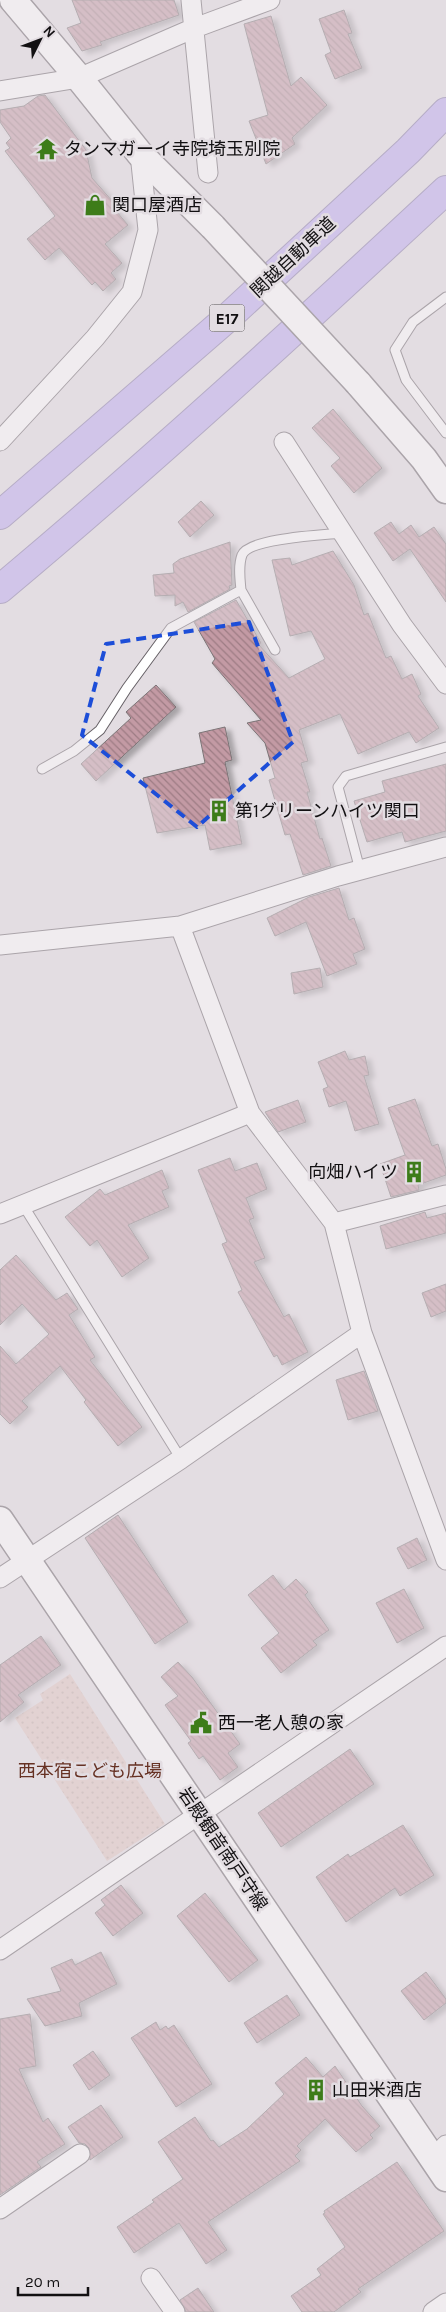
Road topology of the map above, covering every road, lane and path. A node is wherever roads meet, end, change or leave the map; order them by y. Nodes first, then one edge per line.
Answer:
1 (13, 0) edge
2 (191, 0) edge
3 (270, 0) edge
4 (192, 29) junction
5 (79, 78) junction
6 (0, 91) edge
7 (446, 112) edge
8 (140, 154) junction
9 (208, 173) dead end
10 (446, 190) edge
11 (446, 298) edge
12 (446, 433) edge
13 (0, 441) edge
14 (284, 442) dead end
15 (446, 490) edge
16 (0, 515) edge
17 (342, 533) junction
18 (0, 589) edge
19 (241, 590) junction
20 (275, 650) dead end
21 (446, 684) edge
22 (446, 747) edge
23 (42, 769) dead end
24 (446, 846) edge
25 (360, 870) junction
26 (180, 926) junction
27 (0, 945) edge
28 (250, 1112) junction
29 (446, 1195) edge
30 (23, 1205) junction
31 (0, 1214) edge
32 (334, 1223) junction
33 (362, 1333) junction
34 (181, 1459) junction
35 (0, 1520) edge
36 (446, 1560) edge
37 (28, 1561) junction
38 (0, 1578) edge
39 (446, 1646) edge
40 (199, 1813) junction
41 (0, 1950) edge
42 (80, 2154) dead end
43 (442, 2161) edge
44 (0, 2209) edge
45 (152, 2278) dead end
46 (446, 2303) edge
47 (174, 2312) edge
48 (434, 2312) edge

1 - 5 main road
2 - 4 street
3 - 4 street
4 - 5 street
4 - 9 street
5 - 6 street
5 - 8 main road
7 - 16 highway, 関越自動車道 / E17
8 - 13 street
8 - 15 main road, bridge
10 - 18 highway
11 - 12 lane
14 - 17 street
17 - 19 lane
17 - 21 street
19 - 20 lane
19 - 23 lane
22 - 25 lane
24 - 25 street
25 - 26 street
26 - 27 street
26 - 28 street
28 - 30 street
28 - 32 street
29 - 32 street
30 - 31 street
30 - 34 lane
32 - 33 street
33 - 34 street
33 - 36 street
34 - 37 street
35 - 37 main road, 岩殿観音南戸守線
37 - 38 street
37 - 40 main road, 岩殿観音南戸守線
39 - 40 street
40 - 41 street
40 - 43 main road, 岩殿観音南戸守線
42 - 44 street
45 - 47 street
46 - 48 street

